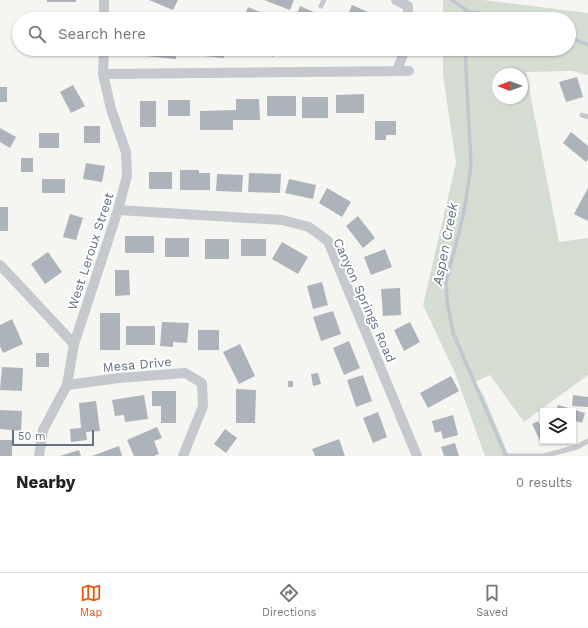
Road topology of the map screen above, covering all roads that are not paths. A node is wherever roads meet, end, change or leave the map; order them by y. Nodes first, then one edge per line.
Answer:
1 (104, 0) edge
2 (324, 0) edge
3 (396, 0) edge
4 (321, 6) dead end
5 (104, 12) edge
6 (408, 12) edge
7 (104, 56) edge
8 (402, 56) edge
9 (397, 71) junction
10 (409, 71) dead end
11 (103, 74) junction
12 (582, 115) dead end
13 (588, 117) edge
14 (118, 210) junction
15 (0, 265) edge
16 (74, 344) junction
17 (67, 385) junction
18 (588, 441) edge
19 (38, 456) edge
20 (183, 456) edge
21 (417, 456) edge
22 (506, 456) edge

1 - 5 street
2 - 4 lane
3 - 6 street
7 - 11 street, West Leroux Street
8 - 9 street
9 - 10 street
9 - 11 street
11 - 14 street, West Leroux Street
12 - 13 lane
14 - 16 street, West Leroux Street
14 - 21 street, Canyon Springs Road
15 - 16 street
16 - 17 street, West Leroux Street
17 - 19 street, West Leroux Street
17 - 20 street, Mesa Drive
18 - 22 lane

